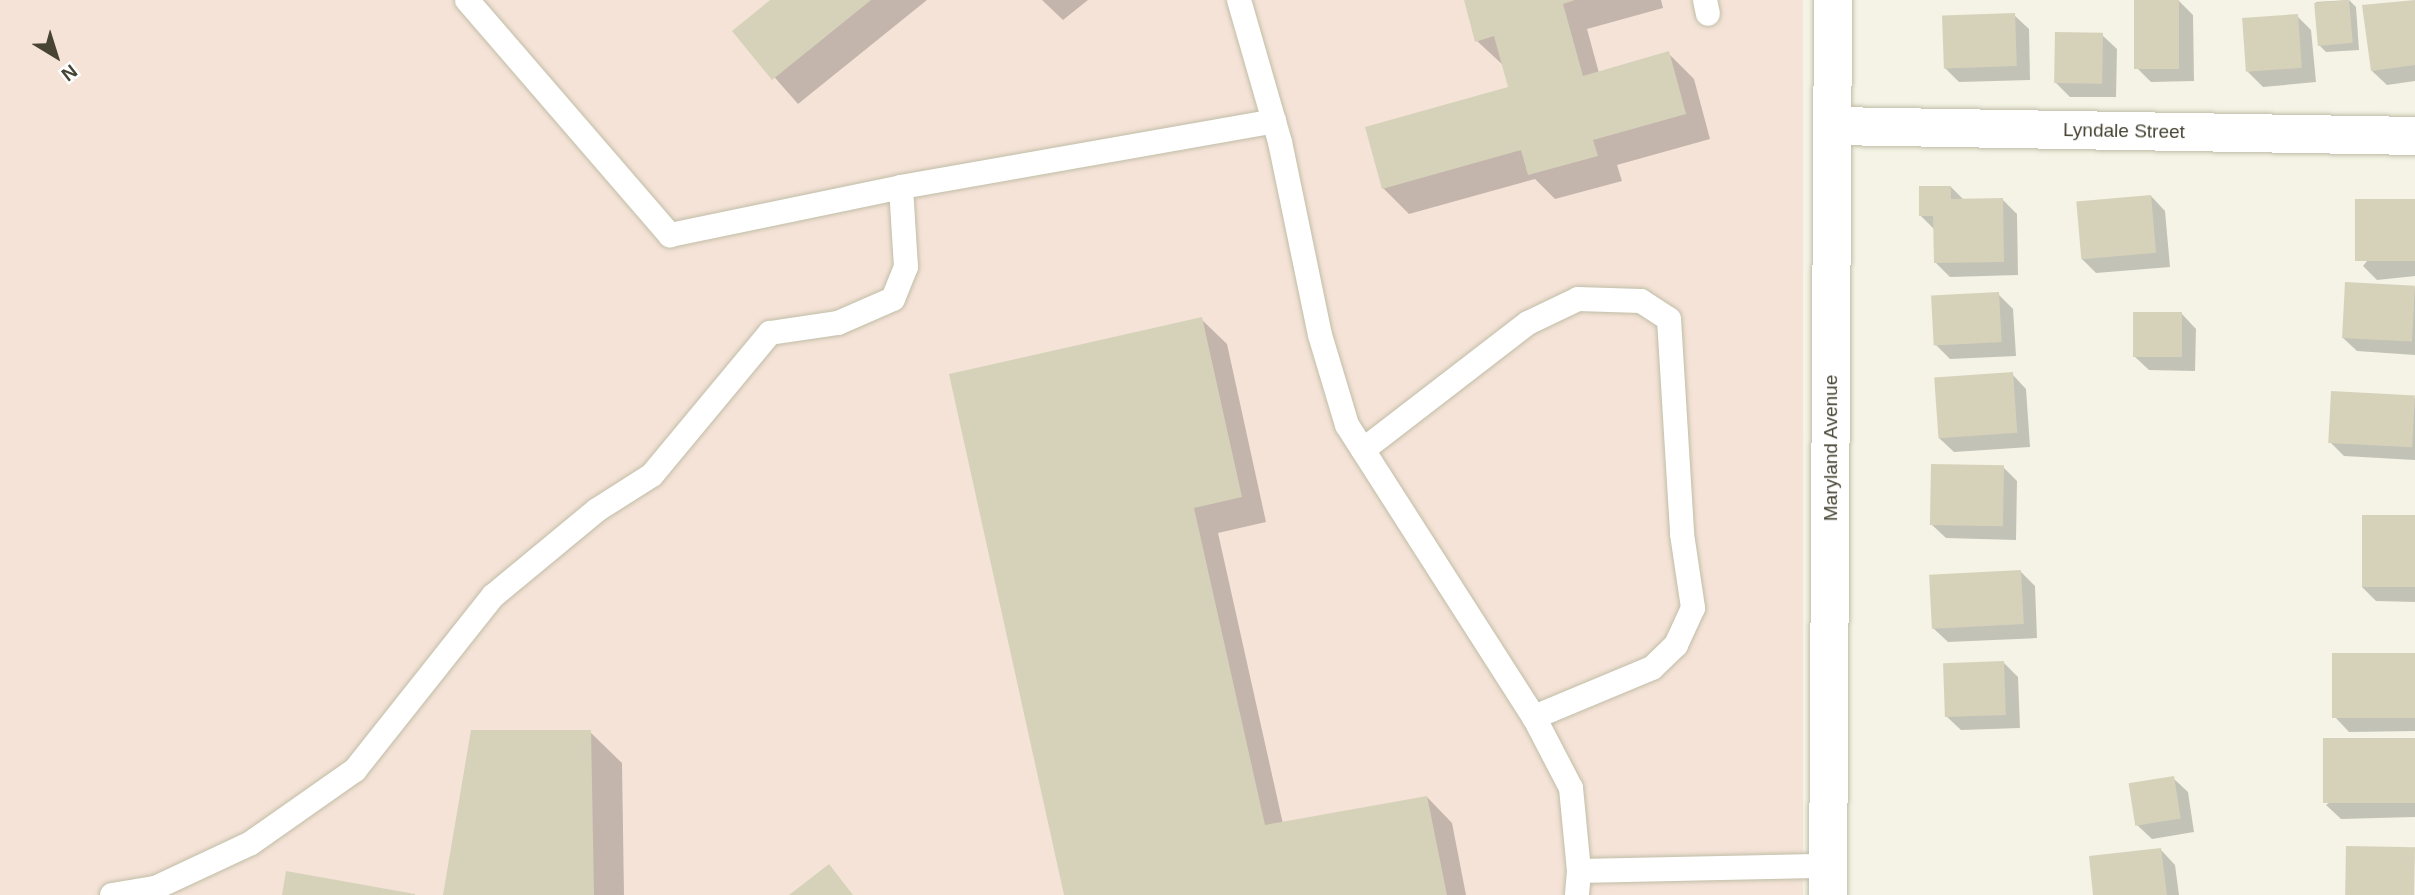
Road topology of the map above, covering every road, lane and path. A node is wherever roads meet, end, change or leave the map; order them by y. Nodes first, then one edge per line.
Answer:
1 (467, 0) edge
2 (1239, 0) edge
3 (1833, 0) edge
4 (1274, 121) junction
5 (1833, 127) junction
6 (2415, 136) edge
7 (901, 187) junction
8 (1363, 450) junction
9 (1534, 717) junction
10 (1828, 880) edge
11 (1578, 883) edge
12 (112, 895) edge

1 - 7 lane
2 - 4 lane
3 - 5 street, Maryland Avenue
4 - 7 lane
4 - 8 lane
5 - 6 street, Lyndale Street
5 - 10 street, Maryland Avenue
7 - 12 lane
8 - 9 lane
8 - 9 lane
9 - 11 lane
10 - 11 lane

